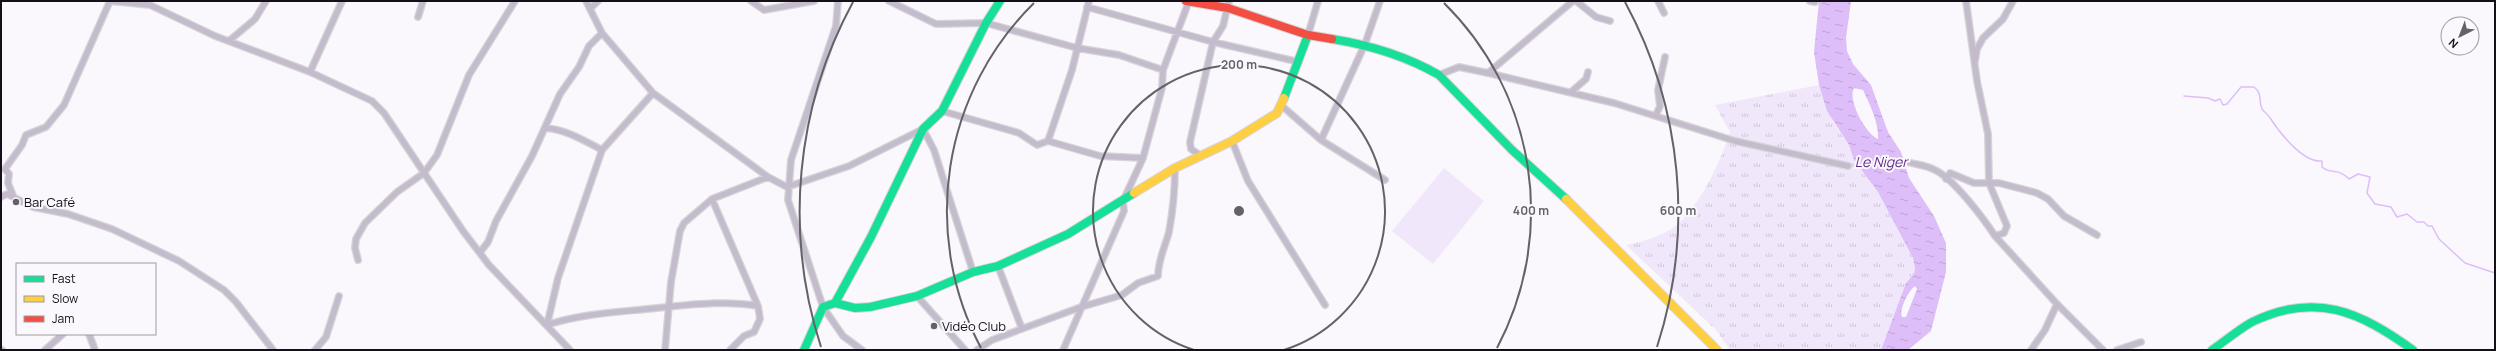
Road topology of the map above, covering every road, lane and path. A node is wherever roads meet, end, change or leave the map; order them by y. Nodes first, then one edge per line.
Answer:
1 (110, 1) edge
2 (266, 1) edge
3 (342, 1) edge
4 (423, 1) edge
5 (515, 1) edge
6 (586, 1) edge
7 (598, 1) edge
8 (751, 1) edge
9 (814, 1) edge
10 (838, 1) edge
11 (889, 1) edge
12 (1000, 1) edge
13 (1089, 1) edge
14 (1188, 1) edge
15 (1318, 1) edge
16 (1380, 1) edge
17 (1575, 1) edge
18 (1658, 1) edge
19 (1966, 1) edge
20 (2013, 1) edge
21 (1229, 5) edge
22 (1087, 7) junction
23 (591, 8) junction
24 (1664, 13) dead end
25 (418, 17) dead end
26 (1610, 21) dead end
27 (986, 23) junction
28 (1178, 32) junction
29 (602, 33) junction
30 (1308, 35) junction
31 (230, 40) junction
32 (1213, 42) junction
33 (1365, 44) junction
34 (1077, 48) junction
35 (1665, 57) dead end
36 (1299, 62) junction
37 (1974, 63) junction
38 (1163, 70) junction
39 (310, 72) junction
40 (1588, 72) dead end
41 (1488, 73) junction
42 (1439, 75) junction
43 (1570, 92) junction
44 (653, 94) junction
45 (1282, 106) junction
46 (942, 111) junction
47 (1656, 115) junction
48 (546, 128) junction
49 (923, 129) junction
50 (1048, 140) junction
51 (1321, 140) junction
52 (1232, 141) junction
53 (602, 150) junction
54 (1200, 156) junction
55 (1143, 158) junction
56 (1908, 162) dead end
57 (1848, 166) dead end
58 (1175, 168) junction
59 (424, 173) junction
60 (768, 177) junction
61 (1946, 179) junction
62 (1385, 180) dead end
63 (1990, 183) junction
64 (787, 187) junction
65 (1, 197) edge
66 (14, 198) junction
67 (712, 199) junction
68 (1123, 201) junction
69 (2097, 235) dead end
70 (1995, 236) junction
71 (481, 251) junction
72 (358, 260) dead end
73 (998, 266) junction
74 (973, 272) junction
75 (339, 296) dead end
76 (917, 296) junction
77 (835, 303) junction
78 (2057, 304) junction
79 (1325, 305) dead end
80 (758, 306) junction
81 (670, 307) junction
82 (823, 307) junction
83 (1081, 307) junction
84 (547, 325) junction
85 (1022, 329) junction
86 (62, 335) edge
87 (89, 335) edge
88 (2141, 342) dead end
89 (45, 350) edge
90 (95, 350) edge
91 (273, 350) edge
92 (315, 350) edge
93 (570, 350) edge
94 (665, 350) edge
95 (730, 350) edge
96 (804, 350) edge
97 (862, 350) edge
98 (965, 350) edge
99 (977, 350) edge
100 (1063, 350) edge
101 (1717, 350) edge
102 (2031, 350) edge
103 (2103, 350) edge
104 (2117, 350) edge
105 (2212, 350) edge
106 (2414, 350) edge

1 - 31 street
1 - 66 street
2 - 31 street
3 - 39 street
4 - 25 street
5 - 59 street
6 - 23 street
7 - 23 street
8 - 9 street
10 - 64 street
11 - 27 street
12 - 27 main road
13 - 22 street
14 - 21 main road
14 - 28 street
15 - 30 street
16 - 33 street
17 - 26 street
17 - 41 street
18 - 24 street
19 - 37 street
20 - 37 street
21 - 30 main road
21 - 32 street
22 - 28 street
22 - 34 street
23 - 29 street
27 - 34 street
27 - 46 main road
28 - 32 street
28 - 38 street
29 - 44 street
29 - 48 street
30 - 33 main road
30 - 36 main road
31 - 39 street
32 - 36 street
32 - 54 street
33 - 42 main road
33 - 51 street
34 - 38 street
34 - 50 street
35 - 47 street
36 - 45 main road
37 - 63 street
38 - 55 street
39 - 59 street
40 - 43 street
41 - 42 street
41 - 43 street
42 - 101 main road
43 - 47 street
44 - 53 street
44 - 60 street
45 - 51 street
45 - 52 main road
46 - 49 main road
46 - 50 street
47 - 57 street
48 - 53 street
48 - 71 street
49 - 64 street
49 - 74 street
49 - 77 main road
50 - 55 street
51 - 62 street
52 - 54 main road
52 - 79 street
53 - 84 street
54 - 58 main road
55 - 68 street
56 - 61 street
58 - 68 main road
58 - 83 street
59 - 71 street
59 - 72 street
60 - 64 street
60 - 67 street
61 - 63 street
61 - 70 street
63 - 69 street
63 - 70 street
64 - 82 street
65 - 66 street
66 - 91 street
67 - 80 street
67 - 81 street
68 - 73 main road
68 - 83 street
70 - 78 street
71 - 84 street
73 - 74 main road
73 - 85 street
74 - 76 main road
75 - 92 street
76 - 77 main road
76 - 98 street
77 - 82 main road
78 - 102 street
78 - 103 street
80 - 81 street
80 - 95 street
81 - 84 street
81 - 94 street
82 - 96 main road
82 - 97 street
83 - 85 street
83 - 100 street
84 - 93 street
85 - 99 street
86 - 89 street
87 - 90 street
88 - 104 street
105 - 106 main road

